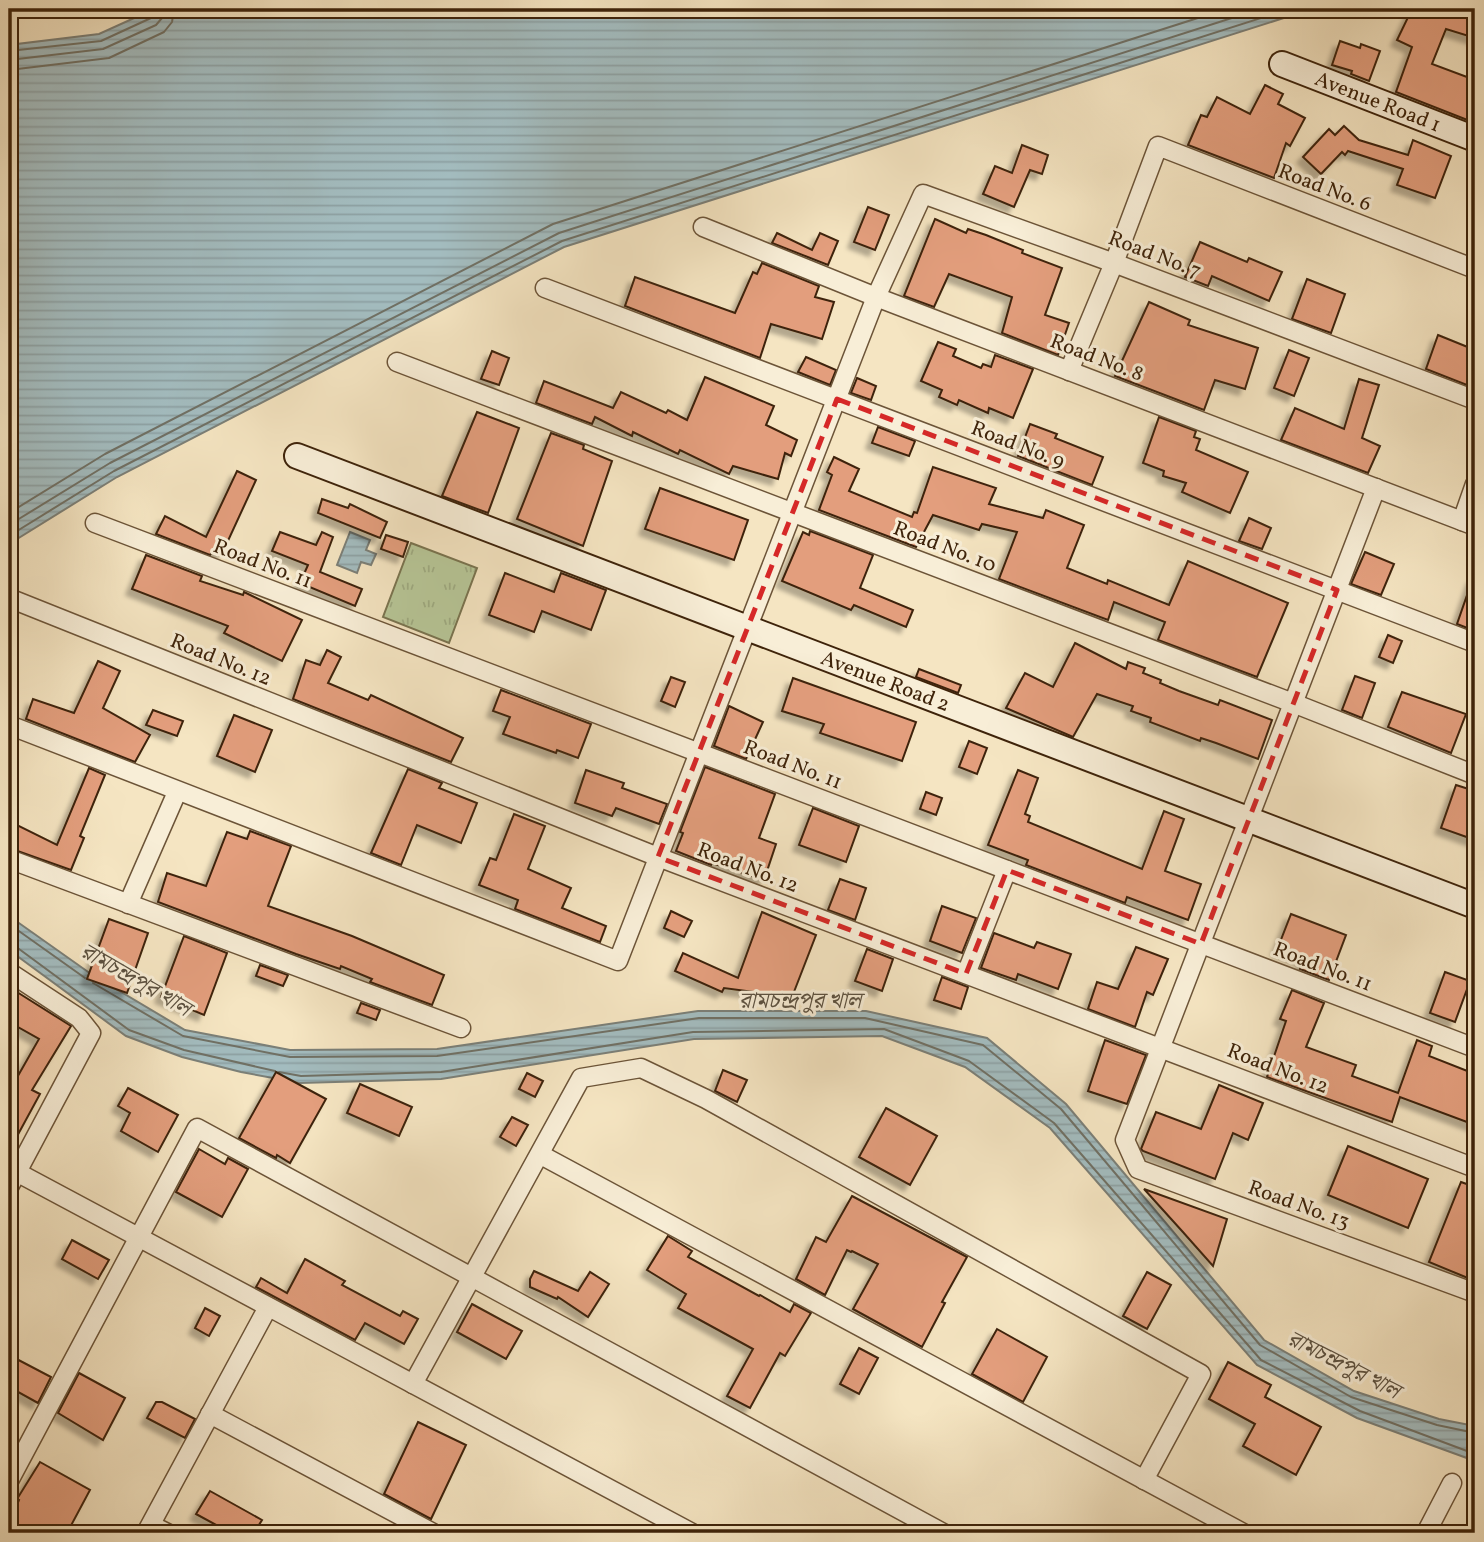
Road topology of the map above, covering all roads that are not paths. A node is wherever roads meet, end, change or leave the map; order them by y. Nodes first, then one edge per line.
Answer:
1 (1282, 64) dead end
2 (1475, 138) edge
3 (703, 227) dead end
4 (1114, 263) junction
5 (1475, 269) edge
6 (545, 288) dead end
7 (876, 297) junction
8 (397, 362) dead end
9 (1069, 371) junction
10 (837, 399) junction
11 (1475, 400) edge
12 (297, 456) dead end
13 (1475, 484) edge
14 (1376, 488) junction
15 (792, 513) junction
16 (95, 523) dead end
17 (1468, 523) edge
18 (1337, 590) junction
19 (9, 598) edge
20 (747, 628) junction
21 (1475, 643) edge
22 (1293, 704) junction
23 (9, 725) edge
24 (699, 753) junction
25 (1475, 775) edge
26 (177, 792) junction
27 (1248, 819) junction
28 (658, 857) junction
29 (9, 859) edge
30 (1007, 870) junction
31 (128, 904) junction
32 (1475, 906) edge
33 (1201, 944) junction
34 (9, 972) edge
35 (966, 974) junction
36 (461, 1028) dead end
37 (1161, 1048) junction
38 (1475, 1048) edge
39 (541, 1155) junction
40 (1475, 1168) edge
41 (11, 1176) edge
42 (138, 1238) junction
43 (472, 1278) junction
44 (1475, 1293) edge
45 (268, 1307) junction
46 (413, 1384) junction
47 (211, 1414) junction
48 (9, 1480) edge
49 (1144, 1480) junction
50 (1452, 1483) dead end
51 (148, 1529) edge
52 (167, 1533) edge
53 (433, 1533) edge
54 (692, 1533) edge
55 (943, 1533) edge
56 (1243, 1533) edge
57 (1426, 1533) edge

1 - 2 street, Avenue Road 1
3 - 7 street, Road No. 8
4 - 5 street, Road No. 6
4 - 7 street, Road No. 7
4 - 9 street
4 - 11 street, Road No. 7
6 - 10 street, Road No. 9
7 - 9 street, Road No. 8
7 - 10 street
8 - 15 street, Road No. 10
9 - 14 street, Road No. 8
10 - 15 street
10 - 18 street, Road No. 9
12 - 20 street, Avenue Road 2
13 - 17 street
14 - 17 street, Road No. 8
14 - 18 street
15 - 20 street
15 - 22 street, Road No. 10
16 - 24 street, Road No. 11
18 - 21 street, Road No. 9
18 - 22 street
19 - 28 street, Road No. 12
20 - 24 street
20 - 27 street, Avenue Road 2
22 - 25 street, Road No. 10
22 - 27 street
23 - 26 street
24 - 28 street
24 - 30 street, Road No. 11
26 - 28 street
26 - 31 street
27 - 32 street, Avenue Road 2
27 - 33 street
28 - 35 street, Road No. 12
29 - 31 street
30 - 33 street, Road No. 11
30 - 35 street
31 - 36 street
33 - 37 street
33 - 38 street, Road No. 11
34 - 41 street
35 - 37 street, Road No. 12
37 - 40 street, Road No. 12
37 - 44 street, Road No. 13
39 - 43 street
39 - 49 street
39 - 49 street
41 - 42 street
42 - 43 street
42 - 45 street
42 - 48 street
43 - 46 street
43 - 55 street
45 - 46 street
45 - 47 street
46 - 54 street
47 - 51 street
47 - 53 street
49 - 56 street
50 - 57 street
51 - 52 street

